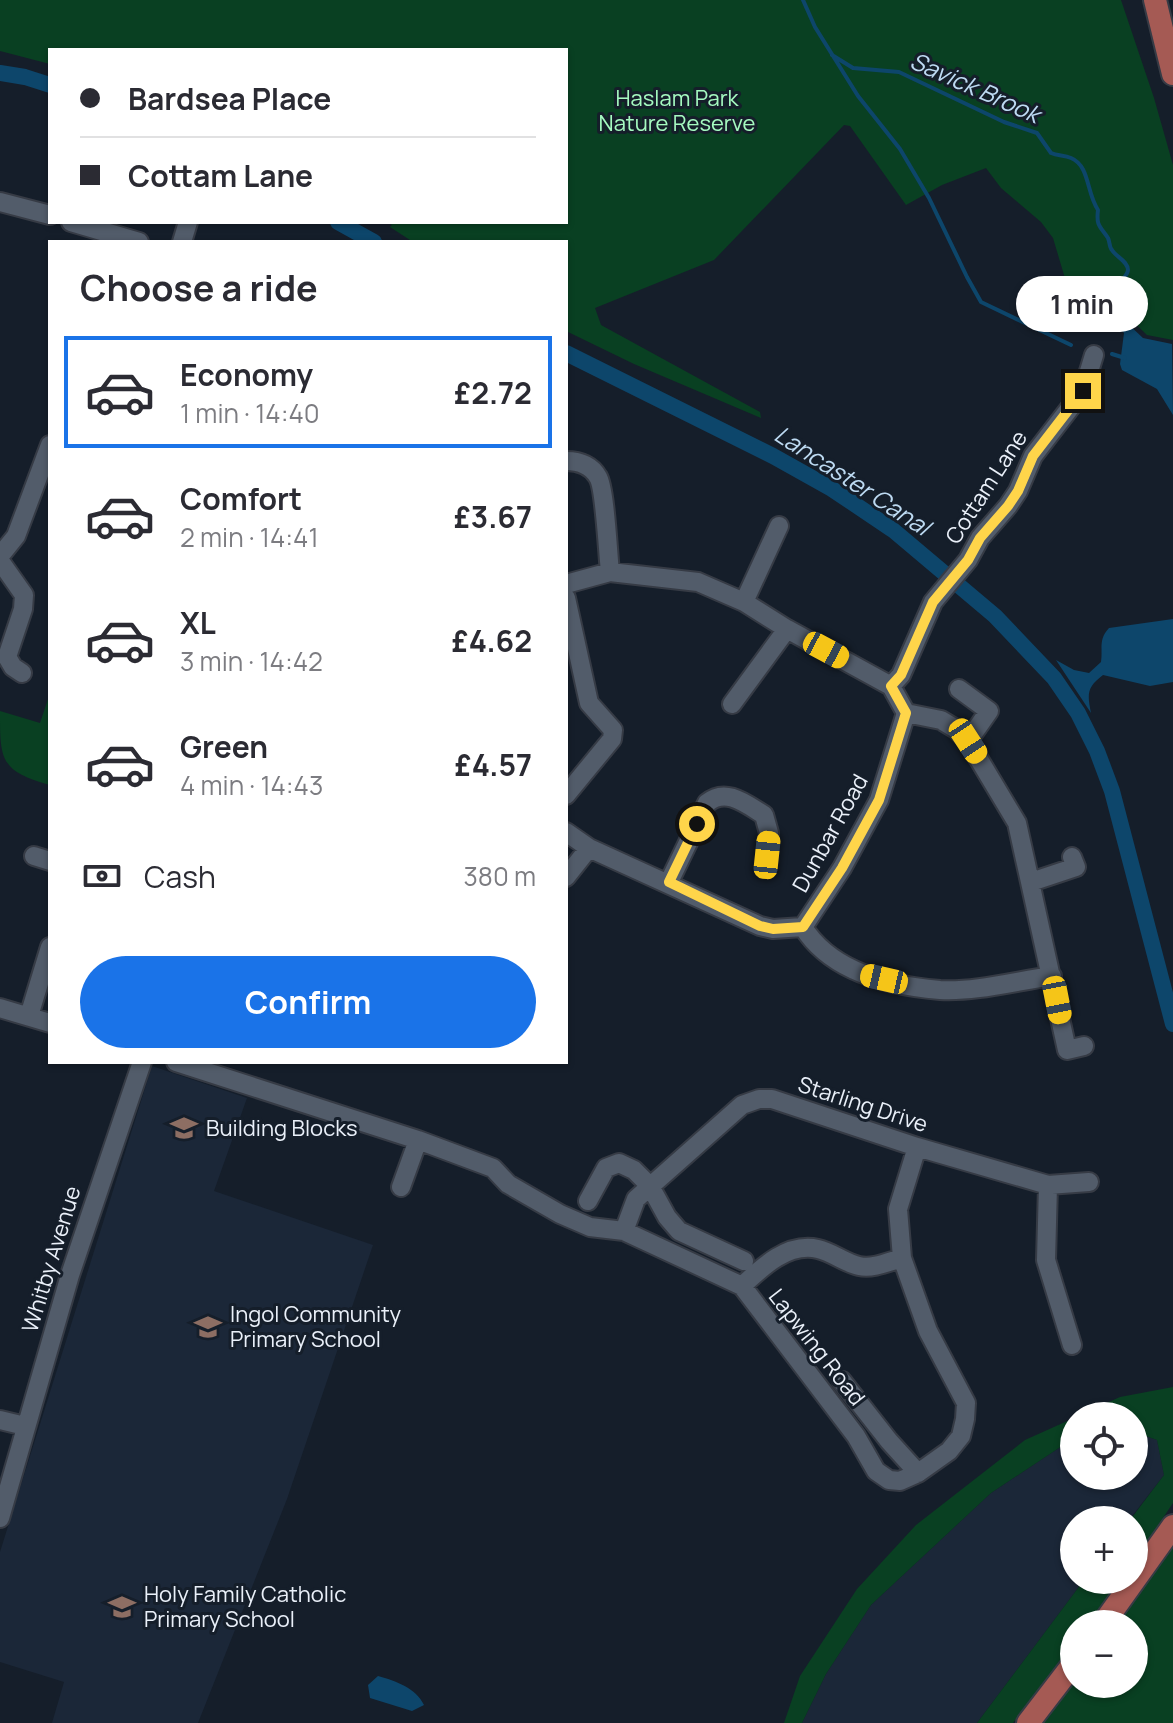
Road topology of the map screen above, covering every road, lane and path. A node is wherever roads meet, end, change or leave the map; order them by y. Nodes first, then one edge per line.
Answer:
1 (1155, 0) edge
2 (1173, 74) edge
3 (0, 202) edge
4 (48, 214) edge
5 (76, 224) edge
6 (118, 240) edge
7 (1094, 355) dead end
8 (568, 461) edge
9 (46, 469) edge
10 (779, 526) dead end
11 (0, 558) edge
12 (610, 572) junction
13 (568, 583) edge
14 (744, 602) junction
15 (568, 607) edge
16 (787, 629) junction
17 (22, 673) dead end
18 (891, 686) junction
19 (959, 689) dead end
20 (731, 702) dead end
21 (906, 713) junction
22 (968, 741) junction
23 (568, 793) edge
24 (568, 833) edge
25 (589, 848) junction
26 (767, 855) dead end
27 (1072, 857) dead end
28 (568, 874) edge
29 (669, 882) junction
30 (1031, 882) junction
31 (803, 927) junction
32 (48, 954) edge
33 (1052, 976) junction
34 (0, 1008) edge
35 (29, 1016) junction
36 (48, 1022) edge
37 (1084, 1046) dead end
38 (141, 1064) edge
39 (189, 1064) edge
40 (229, 1070) edge
41 (418, 1140) junction
42 (917, 1147) junction
43 (1089, 1182) dead end
44 (1048, 1185) junction
45 (650, 1186) junction
46 (401, 1187) dead end
47 (588, 1201) dead end
48 (624, 1231) junction
49 (902, 1258) junction
50 (744, 1261) dead end
51 (742, 1286) junction
52 (1072, 1345) dead end
53 (842, 1381) dead end
54 (0, 1420) edge
55 (25, 1426) junction
56 (918, 1473) junction
57 (0, 1518) edge
58 (1173, 1526) edge
59 (1113, 1610) edge
60 (1060, 1681) edge
61 (1028, 1723) edge

1 - 2 main road
3 - 4 street
5 - 6 street
7 - 18 street, Cottam Lane
8 - 12 street
9 - 11 street
10 - 14 street
11 - 17 street
12 - 13 street
12 - 14 street
14 - 16 street
15 - 23 street
16 - 18 street
16 - 20 street
18 - 21 street
19 - 22 street
21 - 22 street
21 - 31 street, Dunbar Road
22 - 30 street
24 - 25 street
25 - 28 street
25 - 29 street
26 - 29 street
27 - 30 street
29 - 31 street
30 - 33 street
31 - 33 street
32 - 35 street
33 - 37 street
34 - 35 street
35 - 36 street
38 - 55 street, Whitby Avenue
39 - 40 street, Lapwing Road
40 - 41 street, Lapwing Road
41 - 46 street
41 - 48 street, Lapwing Road
42 - 44 street, Starling Drive
42 - 45 street, Starling Drive
42 - 49 street
43 - 44 street, Starling Drive
44 - 52 street
45 - 47 street
45 - 48 street, Starling Drive
45 - 50 street
48 - 51 street, Lapwing Road
49 - 51 street
49 - 56 street
51 - 56 street, Lapwing Road
53 - 56 street, Lapwing Road
54 - 55 street
55 - 57 street, Whitby Avenue
58 - 59 main road
60 - 61 main road

